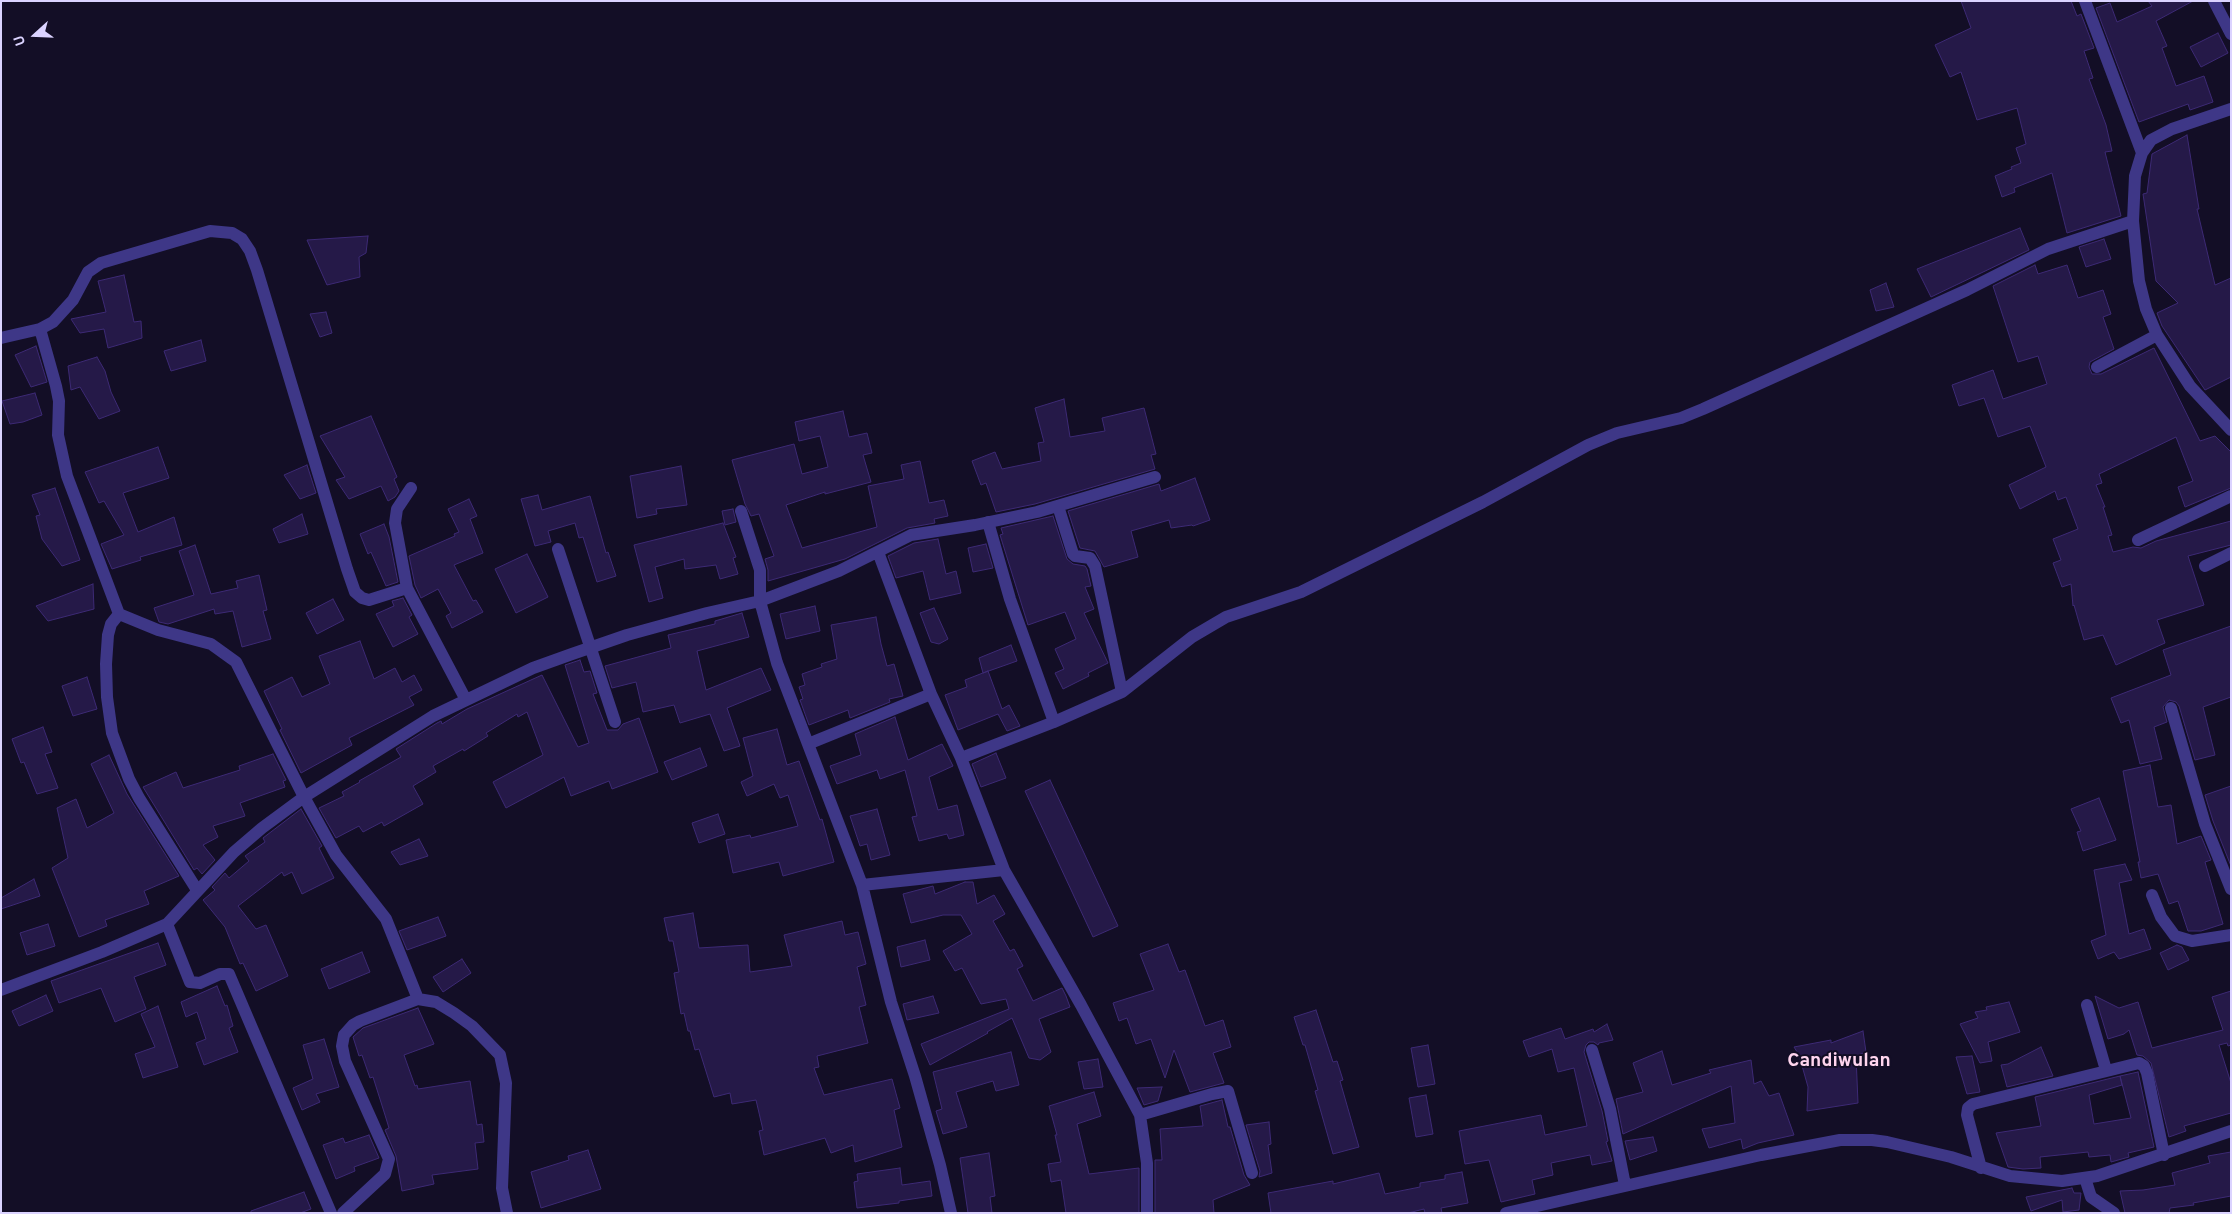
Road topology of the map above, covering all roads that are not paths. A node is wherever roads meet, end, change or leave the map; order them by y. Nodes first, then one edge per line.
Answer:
1 (2085, 1) edge
2 (2214, 1) edge
3 (2231, 34) edge
4 (2231, 109) edge
5 (2142, 153) junction
6 (2133, 220) junction
7 (40, 329) junction
8 (2157, 335) junction
9 (1, 338) edge
10 (2098, 367) dead end
11 (2231, 430) edge
12 (1155, 477) dead end
13 (412, 488) dead end
14 (2231, 496) edge
15 (1058, 506) junction
16 (741, 511) dead end
17 (988, 522) junction
18 (2138, 540) dead end
19 (558, 548) dead end
20 (878, 552) junction
21 (2231, 553) edge
22 (2205, 566) dead end
23 (407, 588) junction
24 (760, 601) junction
25 (119, 614) junction
26 (590, 648) junction
27 (1122, 692) junction
28 (931, 694) junction
29 (466, 700) junction
30 (2170, 708) dead end
31 (615, 722) dead end
32 (1054, 722) junction
33 (808, 744) junction
34 (961, 758) junction
35 (304, 797) junction
36 (2227, 866) edge
37 (1004, 870) junction
38 (862, 884) junction
39 (2231, 889) edge
40 (197, 890) junction
41 (2152, 895) dead end
42 (167, 924) junction
43 (2231, 935) edge
44 (1, 990) edge
45 (418, 999) junction
46 (2087, 1005) dead end
47 (1592, 1050) dead end
48 (2106, 1070) junction
49 (1140, 1115) junction
50 (2231, 1131) edge
51 (2164, 1155) junction
52 (1980, 1168) junction
53 (1252, 1173) dead end
54 (2085, 1178) junction
55 (1625, 1185) junction
56 (331, 1213) edge
57 (343, 1213) edge
58 (507, 1213) edge
59 (950, 1213) edge
60 (1147, 1213) edge
61 (1506, 1213) edge
62 (2114, 1213) edge

1 - 5 street
2 - 3 street
4 - 5 street
5 - 6 street
6 - 8 street
6 - 27 street
7 - 9 street
7 - 23 street
7 - 25 street
8 - 10 street
8 - 11 street
12 - 15 street
13 - 23 street
14 - 18 street
15 - 17 street
15 - 27 street
16 - 24 street
17 - 20 street
17 - 32 street
19 - 26 street
20 - 24 street
20 - 28 street
21 - 22 street
23 - 29 street
24 - 26 street
24 - 33 street
25 - 35 street
25 - 40 street
26 - 29 street
26 - 31 street
27 - 32 street
28 - 33 street
28 - 34 street
29 - 35 street
30 - 36 street
32 - 34 street
33 - 38 street
34 - 37 street
35 - 40 street
35 - 45 street
36 - 39 street
37 - 38 street
37 - 49 street
38 - 59 street
40 - 42 street
41 - 43 street
42 - 44 street
42 - 56 street
45 - 57 street
45 - 58 street
46 - 48 street
47 - 55 street
48 - 51 street
48 - 52 street
49 - 53 street
49 - 60 street
50 - 51 street
51 - 54 street
52 - 54 street
52 - 55 street
54 - 62 street
55 - 61 street

